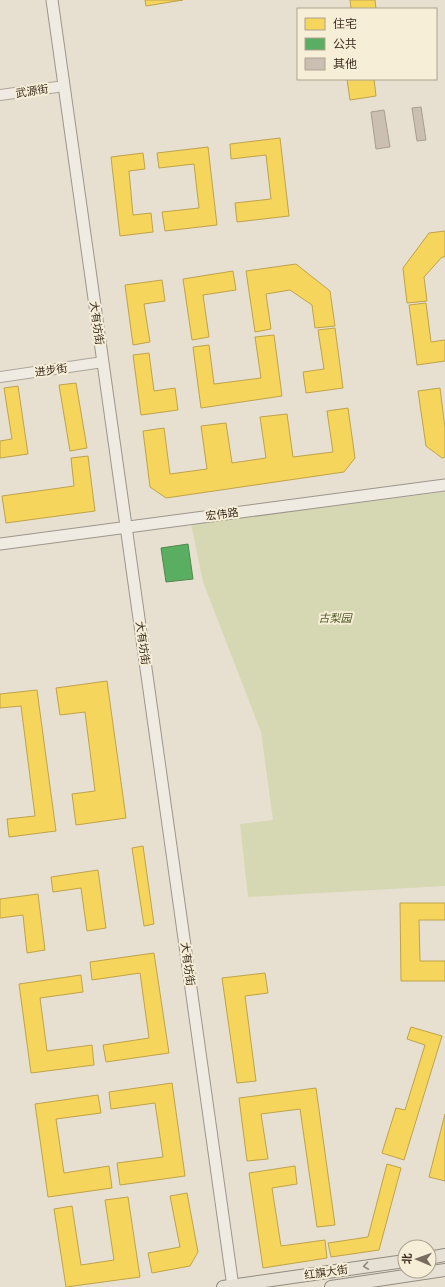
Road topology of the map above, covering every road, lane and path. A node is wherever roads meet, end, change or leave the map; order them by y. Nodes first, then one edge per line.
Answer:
1 (52, 0) edge
2 (64, 86) junction
3 (0, 96) edge
4 (103, 362) junction
5 (0, 377) edge
6 (445, 485) edge
7 (126, 526) junction
8 (0, 544) edge
9 (397, 1262) edge
10 (445, 1270) edge
11 (230, 1286) edge
12 (331, 1287) edge

1 - 2 main road, 大有坊街
2 - 3 street, 武源街
2 - 4 main road, 大有坊街
4 - 5 street, 进步街
4 - 7 main road, 大有坊街
6 - 7 main road, 宏伟路
7 - 8 main road, 宏伟路
7 - 11 main road, 大有坊街
9 -> 11 main road, 红旗大街
10 - 12 main road, 红旗大街

